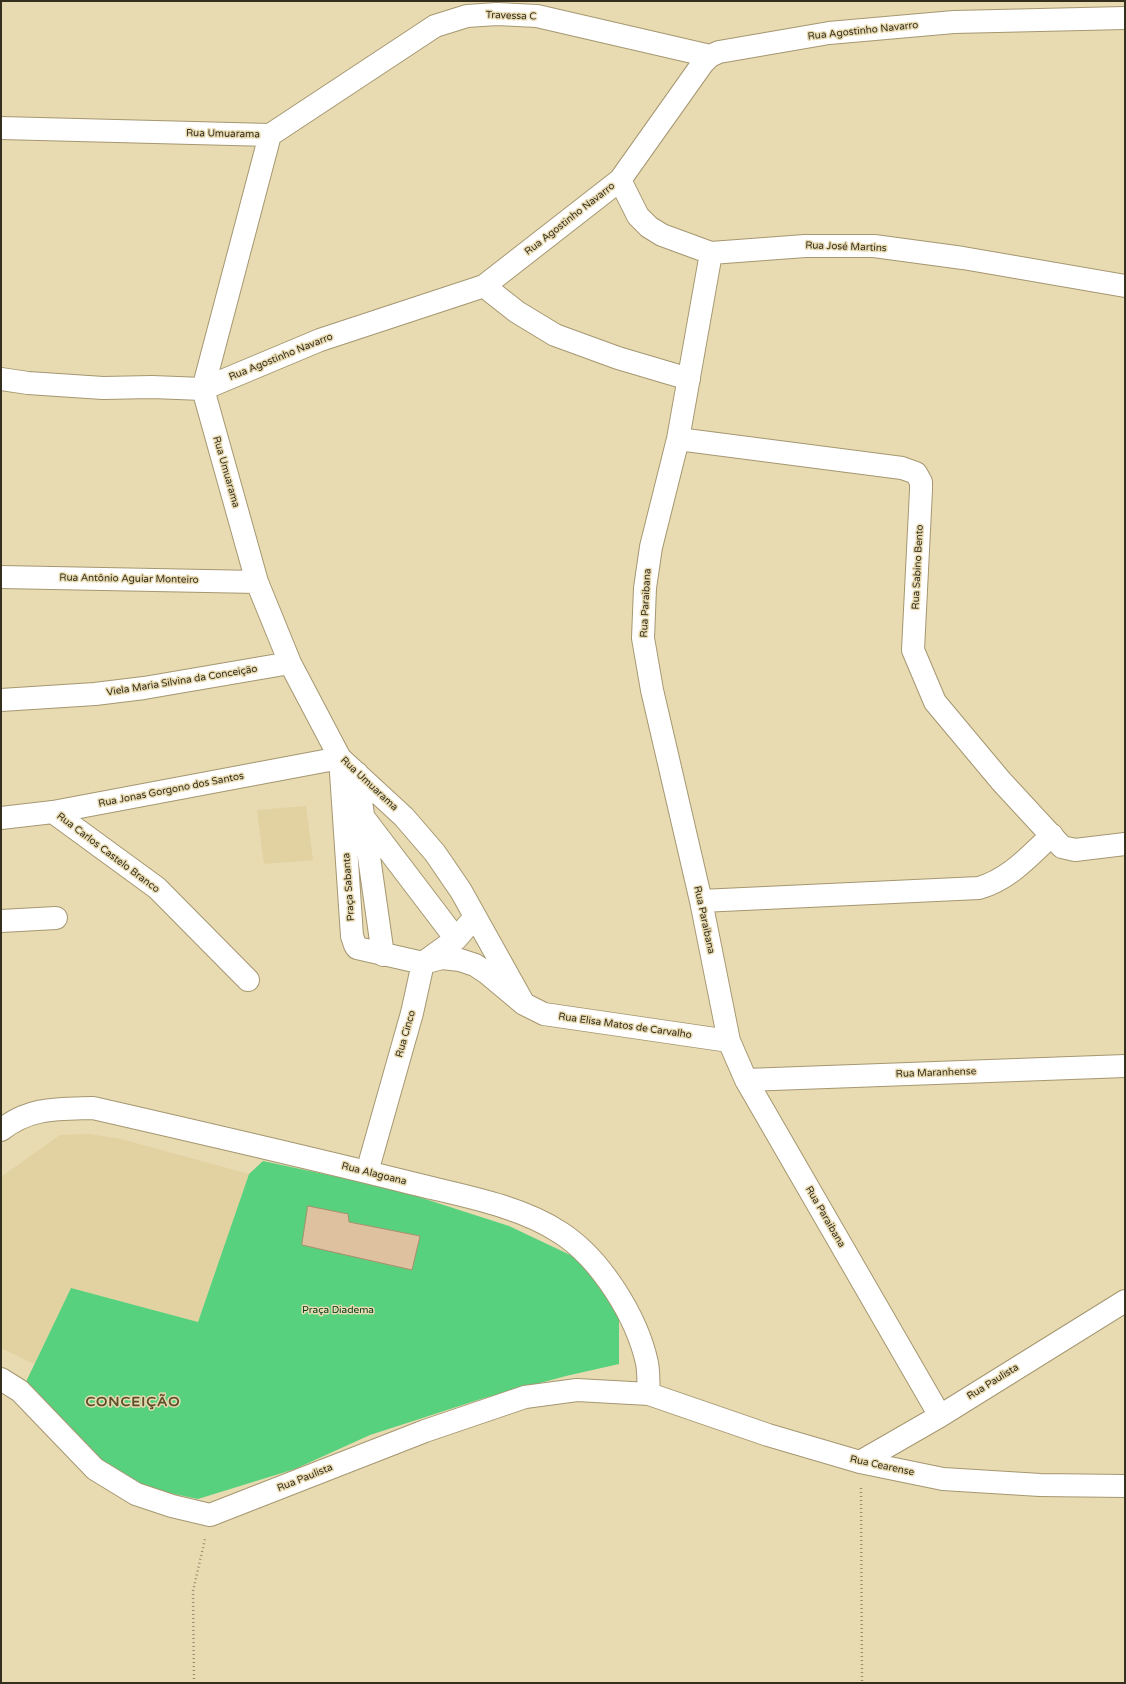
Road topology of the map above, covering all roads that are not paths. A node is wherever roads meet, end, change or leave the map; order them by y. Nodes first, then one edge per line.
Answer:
1 (1125, 18) edge
2 (710, 56) junction
3 (1, 128) edge
4 (270, 135) junction
5 (620, 180) junction
6 (711, 253) junction
7 (484, 286) junction
8 (1125, 286) edge
9 (1, 379) edge
10 (689, 379) junction
11 (203, 389) junction
12 (678, 439) junction
13 (1, 577) edge
14 (257, 582) junction
15 (290, 663) junction
16 (1, 700) edge
17 (340, 758) junction
18 (357, 773) junction
19 (53, 812) junction
20 (363, 817) junction
21 (1, 818) edge
22 (1059, 842) junction
23 (1125, 844) edge
24 (701, 901) junction
25 (475, 917) junction
26 (56, 918) dead end
27 (1, 921) edge
28 (456, 939) junction
29 (383, 955) junction
30 (423, 963) junction
31 (248, 980) dead end
32 (524, 1004) junction
33 (729, 1041) junction
34 (1125, 1066) edge
35 (746, 1080) junction
36 (1, 1130) edge
37 (366, 1172) junction
38 (1125, 1301) edge
39 (1, 1379) edge
40 (648, 1394) junction
41 (940, 1416) junction
42 (860, 1462) junction
43 (1125, 1486) edge

1 - 2 street, Rua Agostinho Navarro
2 - 4 street, Travessa C
2 - 5 street, Rua Agostinho Navarro
3 - 4 street, Rua Umuarama
4 - 11 street, Rua Umuarama
5 - 6 street, Rua José Martins
5 - 7 street, Rua Agostinho Navarro
6 - 8 street, Rua José Martins
6 - 10 street, Rua Paraibana
7 - 10 street
7 - 11 street, Rua Agostinho Navarro
9 - 11 street, Rua Agostinho Navarro
10 - 12 street, Rua Paraibana
11 - 14 street, Rua Umuarama
12 - 22 street, Rua Sabino Bento
12 - 24 street, Rua Paraibana
13 - 14 street, Rua Antônio Aguiar Monteiro
14 - 15 street, Rua Umuarama
15 - 16 street, Viela Maria Silvina da Conceição
15 - 17 street, Rua Umuarama
17 - 18 street, Rua Umuarama
17 - 19 street, Rua Jonas Gorgono dos Santos
17 - 29 street, Praça Sabanta
18 - 20 street
18 - 25 street, Rua Umuarama
19 - 21 street, Rua Jonas Gorgono dos Santos
19 - 31 street, Rua Carlos Castelo Branco
20 - 28 street
20 - 29 street
22 - 23 street
22 - 24 street
24 - 33 street, Rua Paraibana
25 - 28 street
25 - 32 street, Rua Umuarama
26 - 27 street
28 - 30 street
29 - 30 street, Praça Sabanta
30 - 32 street, Rua Elisa Matos de Carvalho
30 - 37 street, Rua Cinco
32 - 33 street, Rua Elisa Matos de Carvalho
33 - 35 street, Rua Paraibana
34 - 35 street, Rua Maranhense
35 - 41 street, Rua Paraibana
36 - 37 street, Rua Alagoana
37 - 40 street, Rua Alagoana
38 - 41 street, Rua Paulista
39 - 40 street, Rua Paulista
40 - 42 street, Rua Cearense
41 - 42 street, Rua Paulista
42 - 43 street, Rua Cearense

